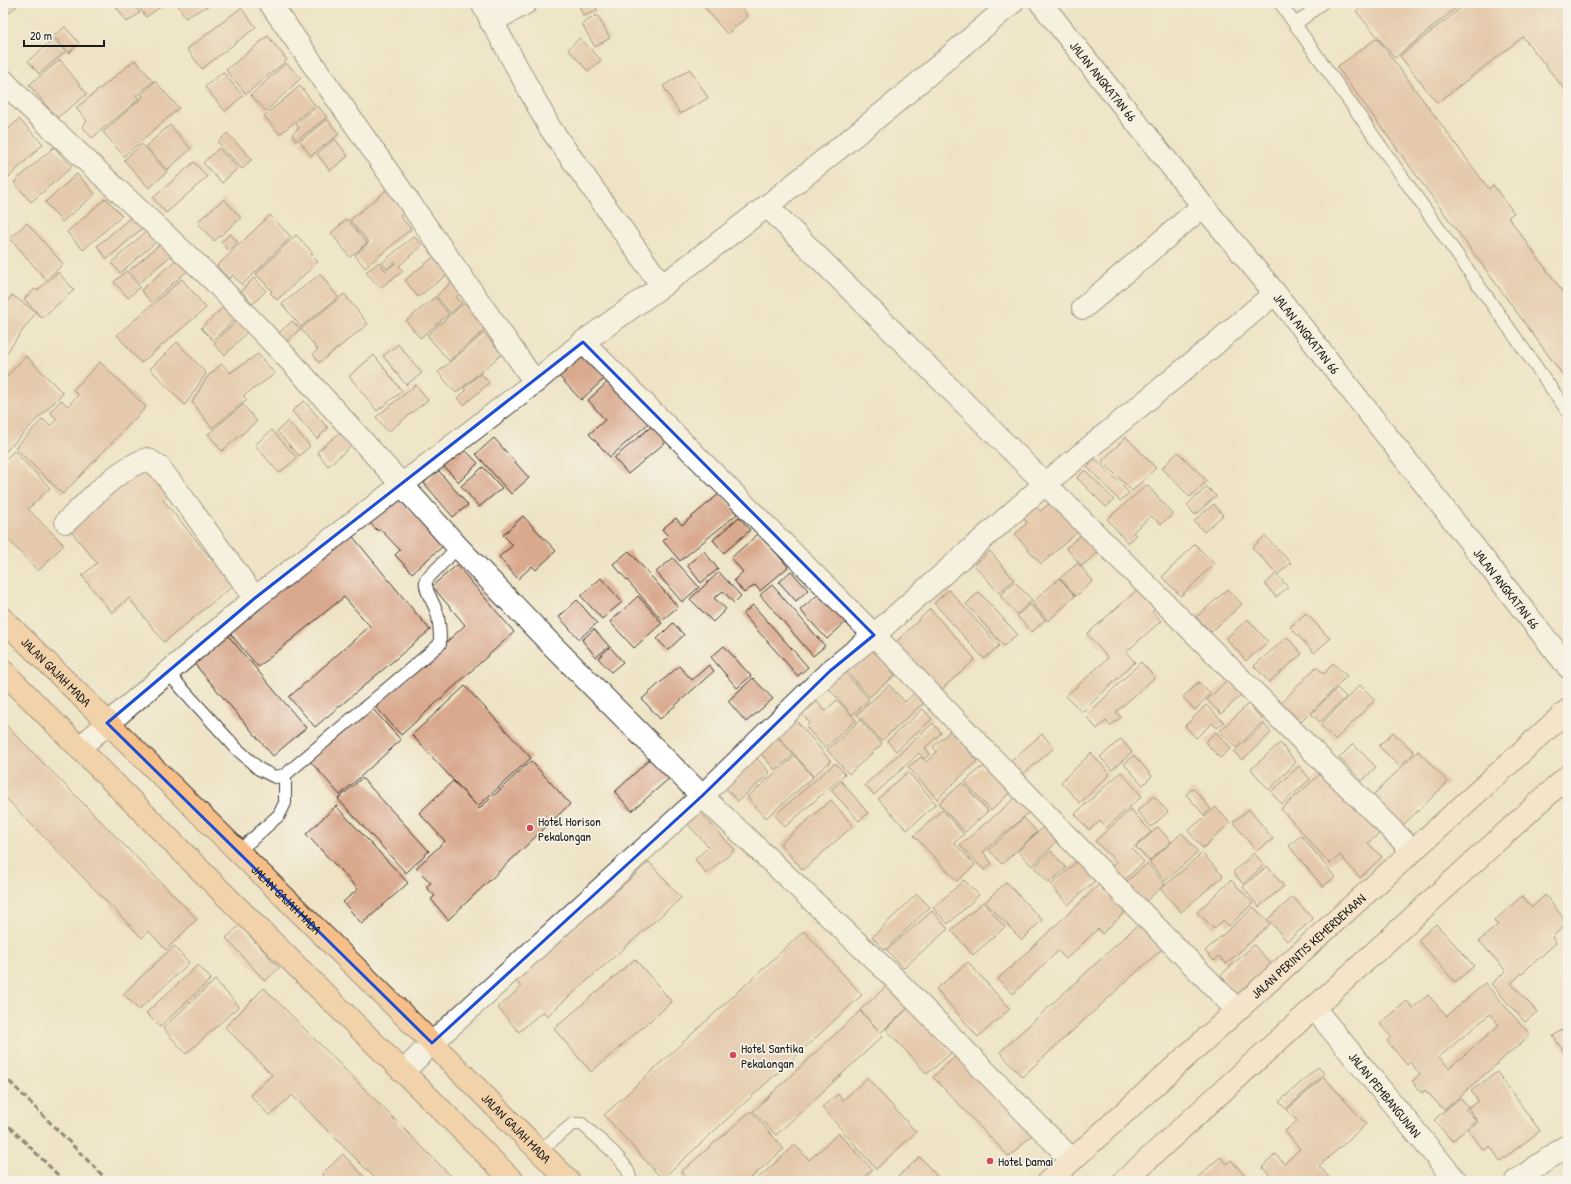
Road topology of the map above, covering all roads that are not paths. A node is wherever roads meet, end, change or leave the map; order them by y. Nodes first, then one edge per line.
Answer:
1 (270, 3) edge
2 (526, 3) edge
3 (1012, 3) edge
4 (1041, 3) edge
5 (1280, 3) edge
6 (1322, 3) edge
7 (486, 12) edge
8 (1296, 24) junction
9 (3, 80) edge
10 (767, 206) junction
11 (1203, 206) junction
12 (662, 286) junction
13 (1275, 293) junction
14 (1084, 308) dead end
15 (584, 342) junction
16 (535, 382) junction
17 (1568, 412) edge
18 (1045, 484) junction
19 (402, 485) junction
20 (66, 522) dead end
21 (458, 547) junction
22 (255, 598) junction
23 (3, 619) edge
24 (874, 635) junction
25 (1568, 667) edge
26 (3, 671) edge
27 (167, 672) junction
28 (1568, 710) edge
29 (107, 723) junction
30 (79, 748) junction
31 (285, 775) junction
32 (1568, 776) edge
33 (702, 796) junction
34 (1413, 851) junction
35 (238, 852) junction
36 (1314, 1008) junction
37 (1237, 1010) junction
38 (432, 1043) junction
39 (403, 1072) junction
40 (1568, 1145) edge
41 (539, 1151) junction
42 (1072, 1160) junction
43 (513, 1181) edge
44 (569, 1181) edge
45 (630, 1181) edge
46 (1049, 1181) edge
47 (1124, 1181) edge
48 (1456, 1181) edge
49 (1516, 1181) edge

1 - 16 street
2 - 7 street
3 - 10 street
4 - 11 street, JALAN ANGKATAN 66
5 - 8 lane
6 - 8 lane
7 - 12 street
8 - 17 lane
9 - 19 street
10 - 12 street
10 - 18 street
11 - 13 street, JALAN ANGKATAN 66
11 - 14 street
12 - 15 street
13 - 18 street
13 - 25 street, JALAN ANGKATAN 66
15 - 16 street
15 - 24 street
16 - 19 street
18 - 24 street
18 - 34 street
19 - 21 street
19 - 22 street
20 - 22 street
21 - 31 lane
21 - 33 street
22 - 27 street
23 - 29 highway, JALAN GAJAH MADA
24 - 33 street
24 - 37 street
26 - 30 highway
27 - 29 street
27 - 31 lane
28 - 34 street, JALAN PERINTIS KEMERDEKAAN
29 - 30 street
29 - 35 highway, JALAN GAJAH MADA
30 - 39 highway
31 - 35 lane
32 - 36 street
33 - 38 street
33 - 42 street
34 - 37 street, JALAN PERINTIS KEMERDEKAAN
35 - 38 highway, JALAN GAJAH MADA
36 - 47 street
36 - 48 street, JALAN PEMBANGUNAN
37 - 42 street, JALAN PERINTIS KEMERDEKAAN
38 - 39 street
38 - 41 highway, JALAN GAJAH MADA
39 - 43 highway
40 - 49 street
41 - 44 highway, JALAN GAJAH MADA
41 - 45 lane
42 - 46 street, JALAN PERINTIS KEMERDEKAAN

